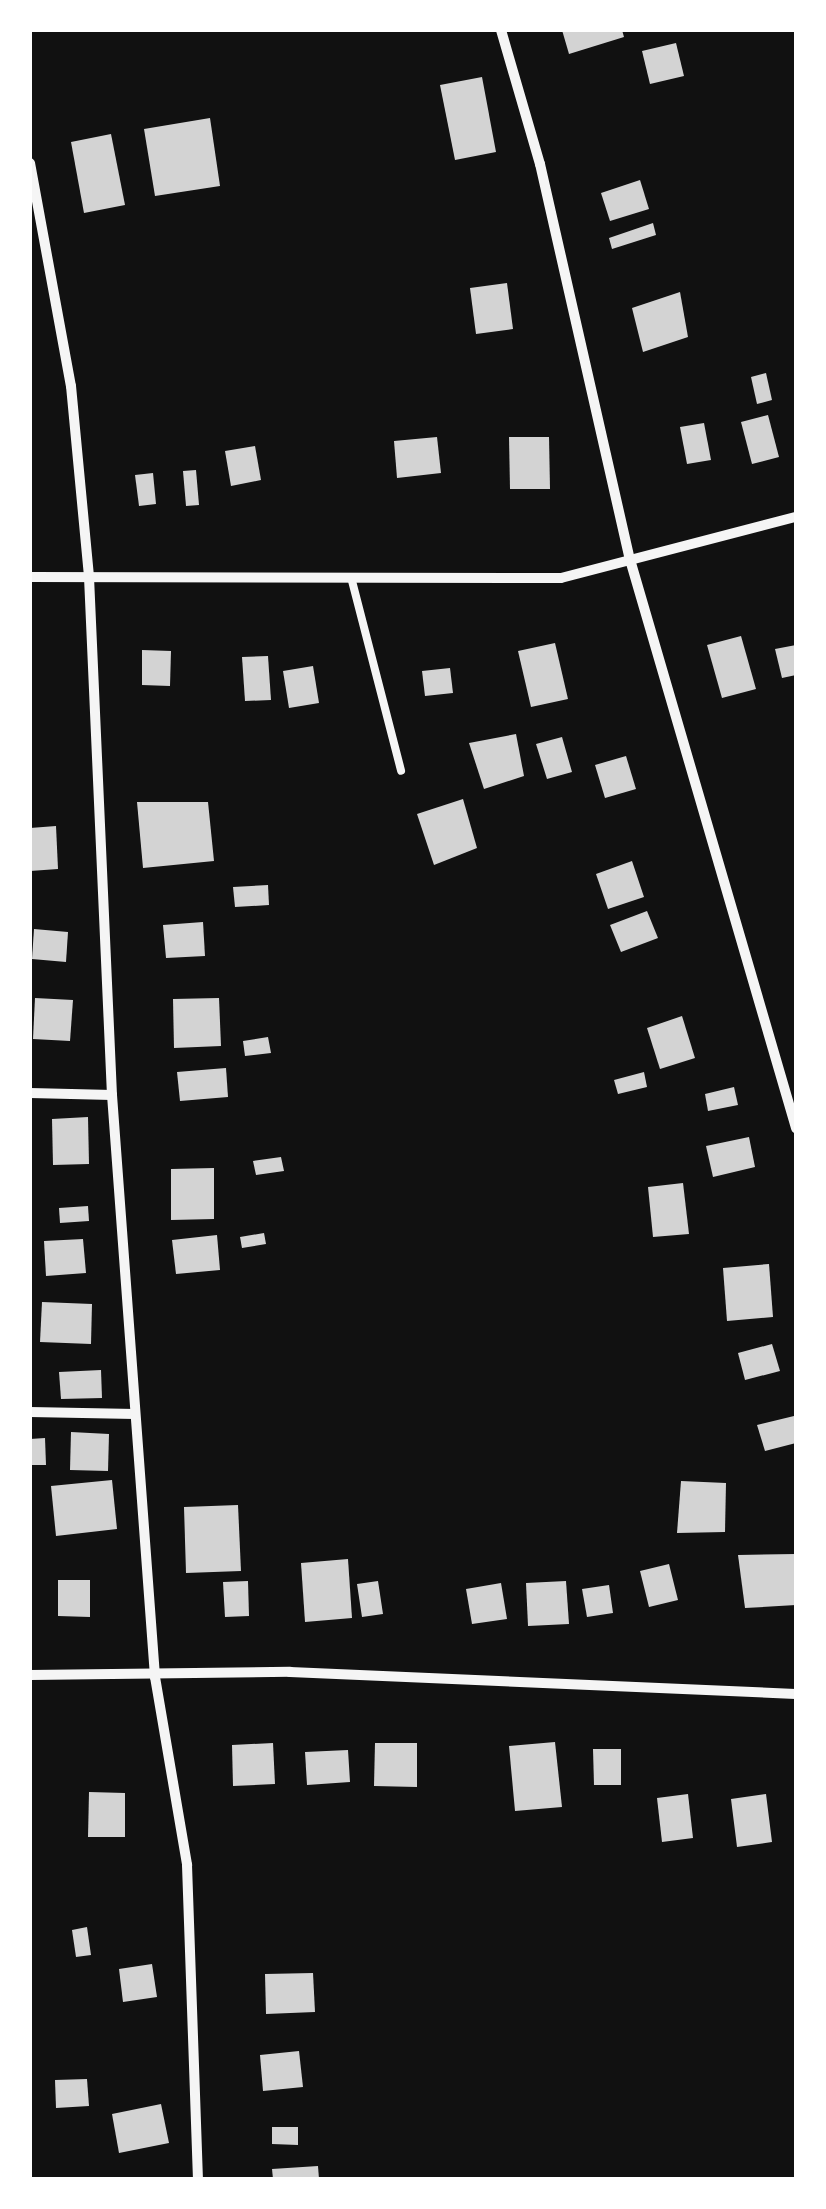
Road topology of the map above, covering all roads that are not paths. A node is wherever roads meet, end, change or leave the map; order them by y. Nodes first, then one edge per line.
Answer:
1 (501, 30) edge
2 (30, 162) edge
3 (796, 517) edge
4 (631, 563) junction
5 (30, 577) edge
6 (90, 577) junction
7 (351, 577) junction
8 (401, 770) dead end
9 (30, 1093) edge
10 (112, 1095) junction
11 (796, 1128) edge
12 (30, 1412) edge
13 (134, 1414) junction
14 (30, 1675) edge
15 (156, 1677) junction
16 (796, 1694) edge
17 (198, 2179) edge

1 - 4 street
2 - 6 street
3 - 4 street
4 - 7 street
4 - 11 street
5 - 6 street
6 - 7 street
6 - 10 street
7 - 8 lane
9 - 10 street
10 - 13 street
12 - 13 street
13 - 15 street
14 - 15 street
15 - 16 street
15 - 17 street

